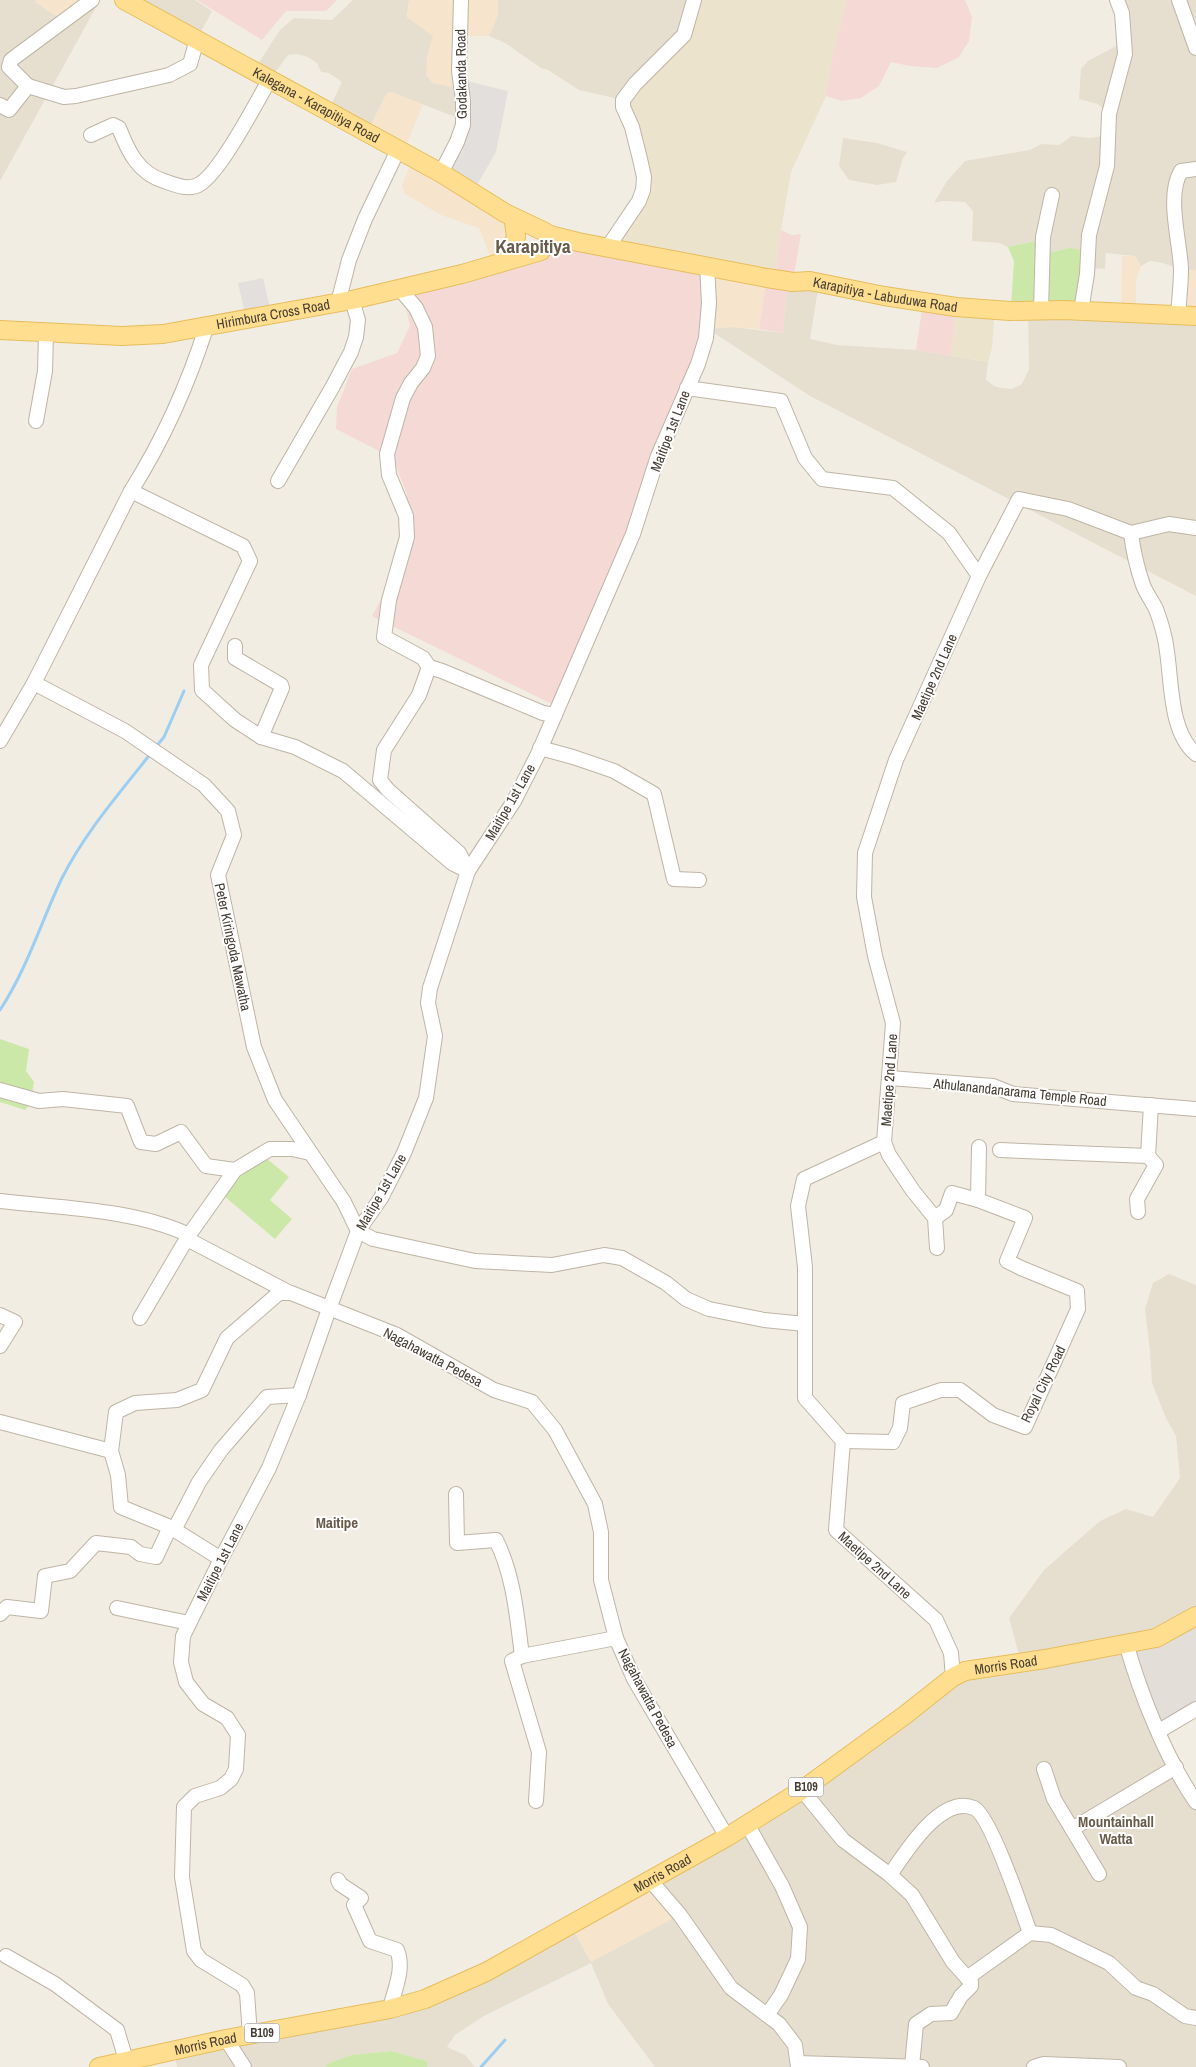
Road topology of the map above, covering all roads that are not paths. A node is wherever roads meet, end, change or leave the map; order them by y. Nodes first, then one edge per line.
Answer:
1 (92, 0) edge
2 (124, 0) edge
3 (461, 0) edge
4 (694, 0) edge
5 (1117, 0) edge
6 (1180, 0) edge
7 (197, 39) junction
8 (1196, 48) edge
9 (270, 79) junction
10 (28, 86) junction
11 (0, 105) edge
12 (91, 135) dead end
13 (398, 150) junction
14 (1196, 169) edge
15 (441, 173) junction
16 (1052, 195) dead end
17 (509, 217) junction
18 (542, 241) junction
19 (608, 247) junction
20 (505, 260) junction
21 (707, 265) junction
22 (400, 289) junction
23 (345, 302) junction
24 (1041, 310) junction
25 (1081, 311) junction
26 (1178, 316) junction
27 (1196, 316) edge
28 (207, 325) junction
29 (0, 330) edge
30 (46, 334) junction
31 (687, 388) junction
32 (36, 421) dead end
33 (278, 481) dead end
34 (131, 491) junction
35 (1196, 528) edge
36 (1131, 533) junction
37 (979, 576) junction
38 (235, 646) dead end
39 (429, 667) junction
40 (34, 683) junction
41 (555, 715) junction
42 (261, 738) junction
43 (0, 742) edge
44 (540, 748) junction
45 (1196, 754) edge
46 (468, 871) junction
47 (699, 880) dead end
48 (889, 1080) junction
49 (961, 1088) dead end
50 (0, 1090) edge
51 (1151, 1105) junction
52 (1196, 1109) edge
53 (884, 1142) junction
54 (979, 1147) dead end
55 (1000, 1150) dead end
56 (310, 1153) junction
57 (1148, 1156) junction
58 (235, 1170) junction
59 (978, 1200) junction
60 (0, 1201) edge
61 (1138, 1212) dead end
62 (935, 1218) junction
63 (358, 1231) junction
64 (188, 1237) junction
65 (937, 1248) dead end
66 (291, 1293) junction
67 (329, 1309) junction
68 (0, 1315) edge
69 (140, 1318) dead end
70 (805, 1324) junction
71 (0, 1346) edge
72 (299, 1396) junction
73 (0, 1422) edge
74 (843, 1441) junction
75 (111, 1451) junction
76 (456, 1494) dead end
77 (172, 1528) junction
78 (221, 1559) junction
79 (118, 1608) dead end
80 (0, 1614) edge
81 (1196, 1616) edge
82 (189, 1623) junction
83 (616, 1638) junction
84 (1126, 1642) junction
85 (522, 1656) junction
86 (953, 1676) junction
87 (1196, 1709) edge
88 (1159, 1730) junction
89 (1176, 1767) junction
90 (1044, 1769) dead end
91 (802, 1790) junction
92 (536, 1801) dead end
93 (1196, 1802) edge
94 (747, 1824) junction
95 (1072, 1829) junction
96 (727, 1837) junction
97 (1099, 1874) dead end
98 (890, 1875) junction
99 (338, 1880) dead end
100 (650, 1880) junction
101 (1030, 1933) junction
102 (6, 1956) dead end
103 (967, 1978) junction
104 (390, 2009) junction
105 (767, 2016) junction
106 (1196, 2018) edge
107 (250, 2035) junction
108 (226, 2040) junction
109 (126, 2060) junction
110 (798, 2065) edge
111 (98, 2067) edge
112 (244, 2067) edge
113 (917, 2067) edge
114 (1034, 2067) edge
115 (1119, 2067) edge

1 - 10 street
2 - 7 main road, Kalegana - Karapitiya Road
3 - 15 street, Godakanda Road
4 - 19 street
5 - 25 street
6 - 8 street
7 - 9 main road, Kalegana - Karapitiya Road
7 - 10 street
9 - 12 street
9 - 13 main road, Kalegana - Karapitiya Road
10 - 11 street
13 - 15 main road, Kalegana - Karapitiya Road
13 - 23 street
14 - 26 street
15 - 17 main road, Kalegana - Karapitiya Road
16 - 24 street
17 - 18 main road, Kalegana - Karapitiya Road
17 - 20 main road
18 - 19 main road, Karapitiya - Labuduwa Road
18 - 20 main road
19 - 21 main road, Karapitiya - Labuduwa Road
20 - 22 main road, Hirimbura Cross Road
21 - 24 main road, Karapitiya - Labuduwa Road
21 - 31 street, Maitipe 1st Lane
22 - 23 main road, Hirimbura Cross Road
22 - 39 street
23 - 28 main road, Hirimbura Cross Road
23 - 33 street
24 - 25 main road, Karapitiya - Labuduwa Road
25 - 26 main road, Karapitiya - Labuduwa Road
26 - 27 main road, Karapitiya - Labuduwa Road
28 - 30 main road, Hirimbura Cross Road
28 - 34 street
29 - 30 main road, Hirimbura Cross Road
30 - 32 street
31 - 37 street
31 - 41 street, Maitipe 1st Lane
34 - 40 street
34 - 42 street
35 - 36 street
36 - 37 street, Maetipe 2nd Lane
36 - 45 street
37 - 48 street, Maetipe 2nd Lane
38 - 42 street
39 - 41 street
39 - 46 street
40 - 43 street
40 - 56 street, Peter Kiringoda Mawatha
41 - 44 street, Maitipe 1st Lane
42 - 46 street
44 - 46 street, Maitipe 1st Lane
44 - 47 street
46 - 63 street, Maitipe 1st Lane
48 - 49 street
48 - 51 street, Athulanandanarama Temple Road
48 - 53 street, Maetipe 2nd Lane
50 - 58 street
51 - 52 street, Athulanandanarama Temple Road
51 - 57 street
53 - 62 street
53 - 70 street, Maetipe 2nd Lane
54 - 59 street
55 - 57 street
56 - 58 street
56 - 63 street, Peter Kiringoda Mawatha
57 - 61 street
58 - 64 street
59 - 62 street
59 - 74 street, Royal City Road
60 - 64 street, Nagahawatta Pedesa
62 - 65 street
63 - 67 street, Maitipe 1st Lane
63 - 70 street
64 - 66 street, Nagahawatta Pedesa
64 - 69 street
66 - 67 street, Nagahawatta Pedesa
66 - 75 street
67 - 72 street, Maitipe 1st Lane
67 - 83 street, Nagahawatta Pedesa
68 - 71 street
70 - 74 street, Maetipe 2nd Lane
72 - 77 street
72 - 78 street, Maitipe 1st Lane
73 - 75 street
74 - 86 street, Maetipe 2nd Lane
75 - 77 street
76 - 85 street
77 - 78 street
77 - 80 street
78 - 82 street, Maitipe 1st Lane
79 - 82 street
81 - 84 main road, Morris Road / B109
82 - 107 street, Maitipe 1st Lane
83 - 85 street
83 - 96 street, Nagahawatta Pedesa
84 - 86 main road, Morris Road / B109
84 - 88 street
85 - 92 street
86 - 91 main road, Morris Road / B109
87 - 88 street
88 - 89 street
89 - 93 street
89 - 95 street
90 - 95 street
91 - 94 main road, Morris Road / B109
91 - 98 street
94 - 96 main road, Morris Road / B109
94 - 105 street
95 - 97 street
96 - 100 main road, Morris Road / B109
98 - 101 street
98 - 103 street
99 - 104 street
100 - 104 main road, Morris Road / B109
100 - 105 street
101 - 103 street
101 - 106 street
102 - 109 street
103 - 113 street
104 - 107 main road, Morris Road / B109
105 - 110 street
107 - 108 main road, Morris Road / B109
108 - 109 main road, Morris Road / B109
108 - 112 street
109 - 111 main road, Morris Road / B109
110 - 113 street
114 - 115 street

